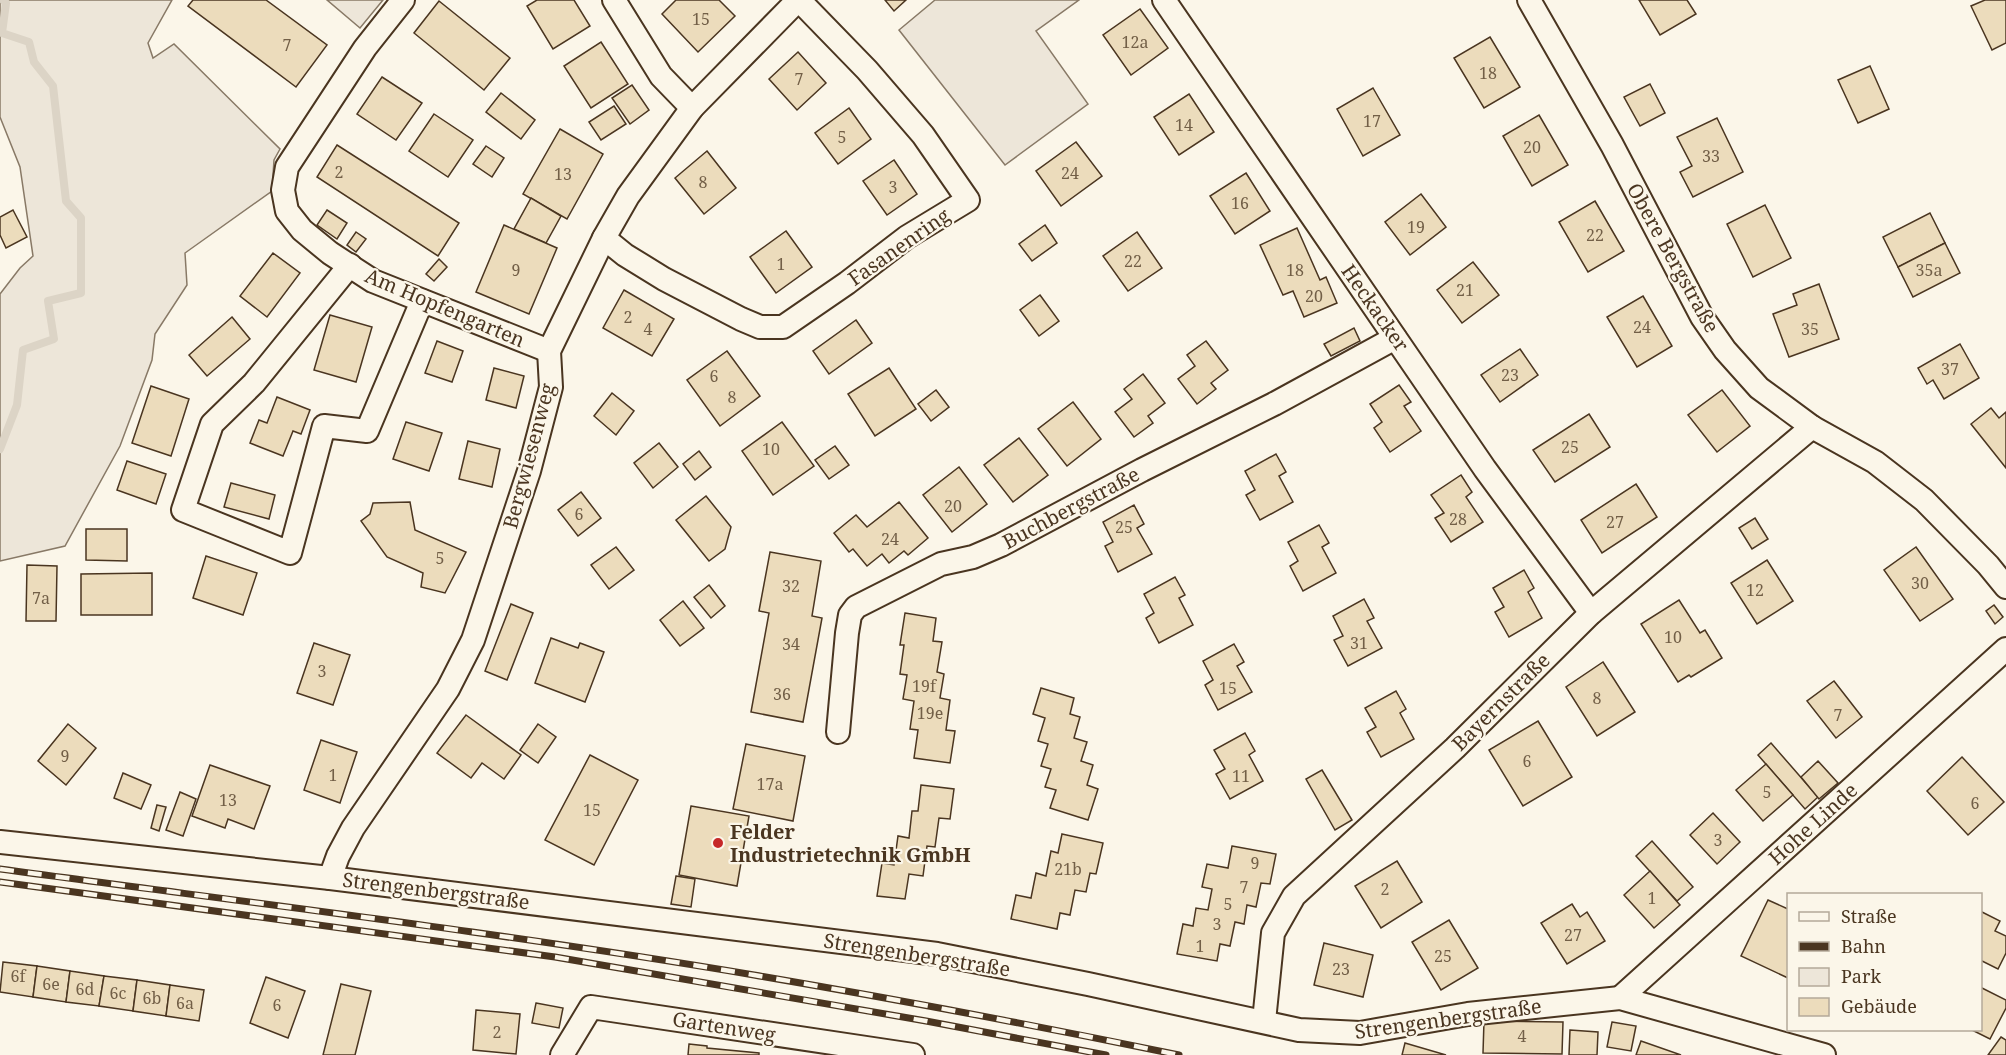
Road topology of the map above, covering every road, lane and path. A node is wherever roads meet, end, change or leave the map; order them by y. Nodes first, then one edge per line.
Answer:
1 (403, 0) edge
2 (614, 0) edge
3 (798, 0) edge
4 (1164, 0) edge
5 (1529, 0) edge
6 (692, 108) junction
7 (604, 238) junction
8 (350, 265) junction
9 (422, 301) junction
10 (1395, 338) junction
11 (549, 351) junction
12 (1812, 427) junction
13 (2006, 587) edge
14 (1591, 613) junction
15 (2006, 649) edge
16 (838, 732) dead end
17 (0, 842) edge
18 (330, 878) junction
19 (1620, 998) junction
20 (1264, 1021) junction
21 (562, 1055) edge
22 (913, 1055) edge
23 (1824, 1055) edge

1 - 8 street, Am Hopfengarten
2 - 6 street
3 - 6 street, Bergwiesenweg
3 - 7 street, Fasanenring
4 - 10 street, Heckacker
5 - 12 street, Obere Bergstraße
6 - 7 street, Bergwiesenweg
7 - 11 street, Bergwiesenweg
8 - 9 street, Am Hopfengarten
8 - 9 street
9 - 11 street, Am Hopfengarten
10 - 14 street, Heckacker
10 - 16 street, Buchbergstraße
11 - 18 street, Bergwiesenweg
12 - 13 street, Obere Bergstraße
12 - 14 street, Bayernstraße
14 - 20 street, Bayernstraße
15 - 19 street, Hohe Linde
17 - 18 street, Strengenbergstraße
18 - 20 street, Strengenbergstraße
19 - 20 street, Strengenbergstraße
19 - 23 street, Strengenbergstraße
21 - 22 street, Gartenweg

